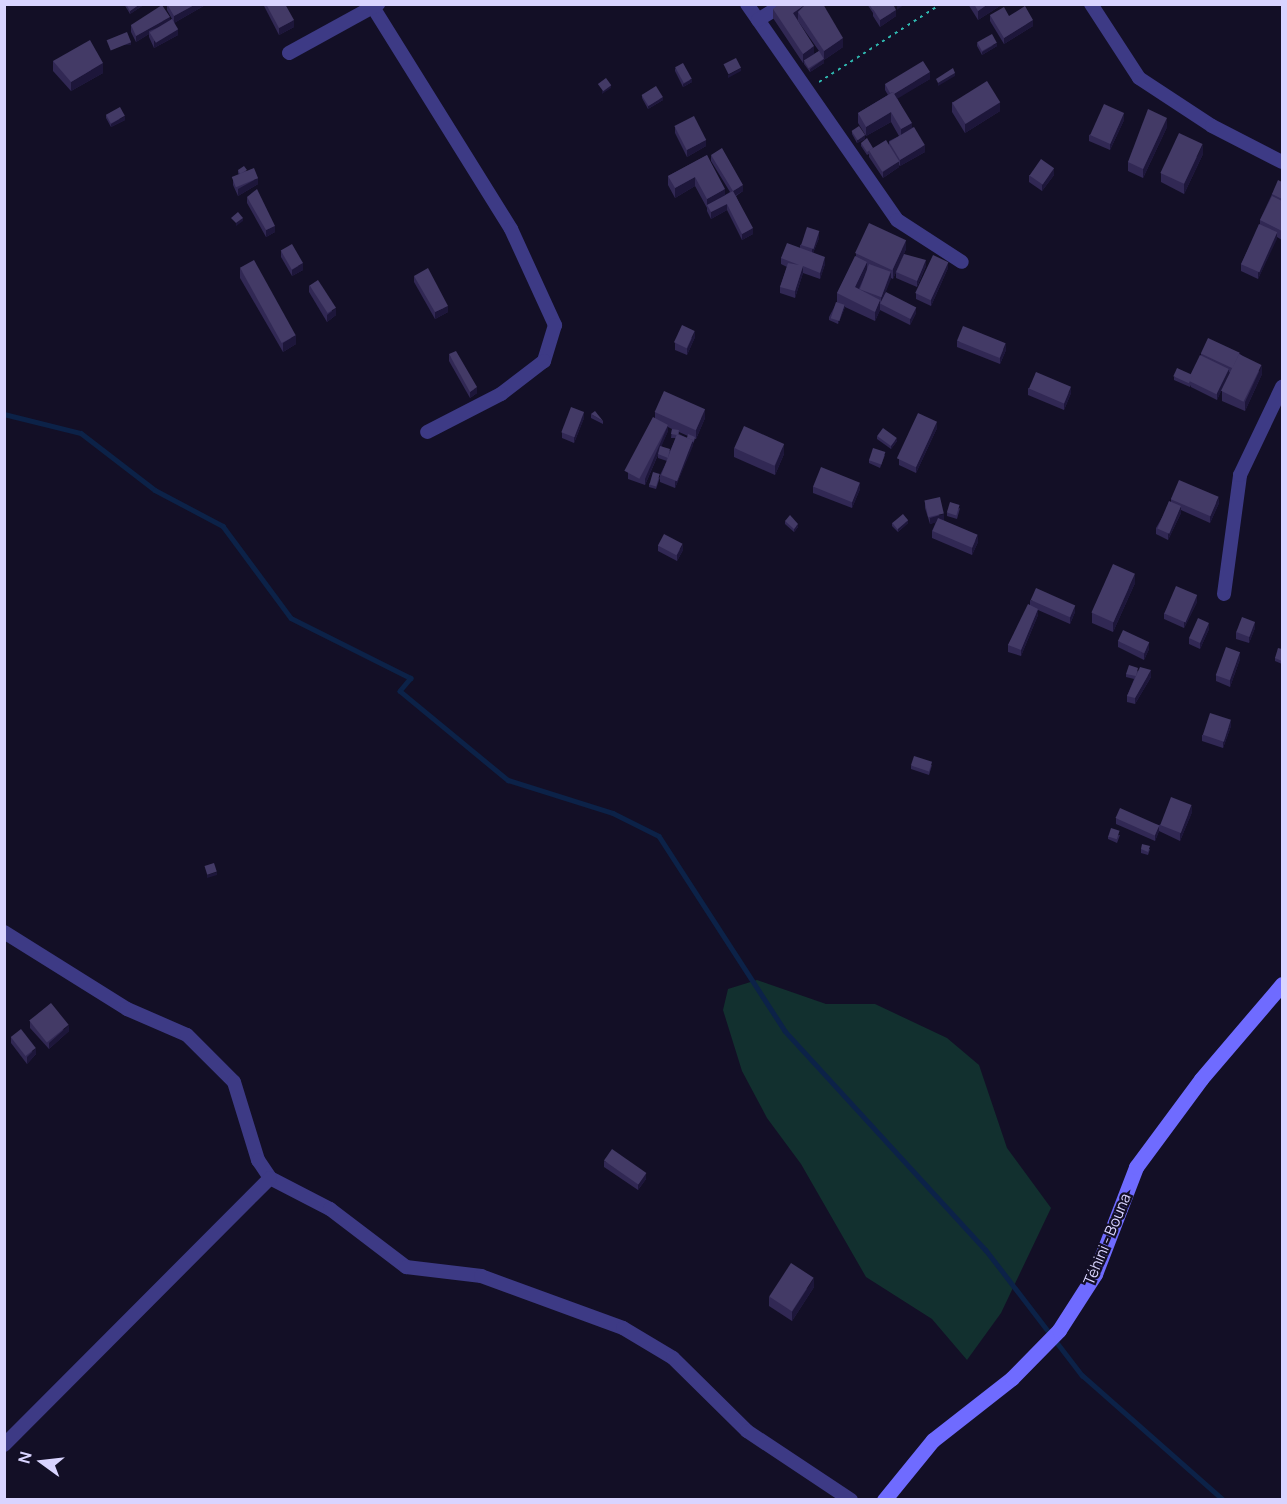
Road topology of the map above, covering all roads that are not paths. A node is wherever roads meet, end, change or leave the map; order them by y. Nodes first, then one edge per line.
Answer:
1 (747, 4) edge
2 (784, 4) edge
3 (1091, 4) edge
4 (374, 5) edge
5 (758, 20) junction
6 (289, 53) dead end
7 (1282, 162) edge
8 (962, 262) dead end
9 (1282, 387) edge
10 (427, 432) dead end
11 (1224, 594) dead end
12 (4, 932) edge
13 (1282, 984) edge
14 (270, 1178) junction
15 (4, 1445) edge
16 (851, 1500) edge
17 (884, 1500) edge

1 - 5 street
2 - 5 street
3 - 7 street
4 - 6 street
4 - 10 street
5 - 8 street
9 - 11 street
12 - 14 street
13 - 17 street, Téhini - Bouna
14 - 15 street
14 - 16 street

